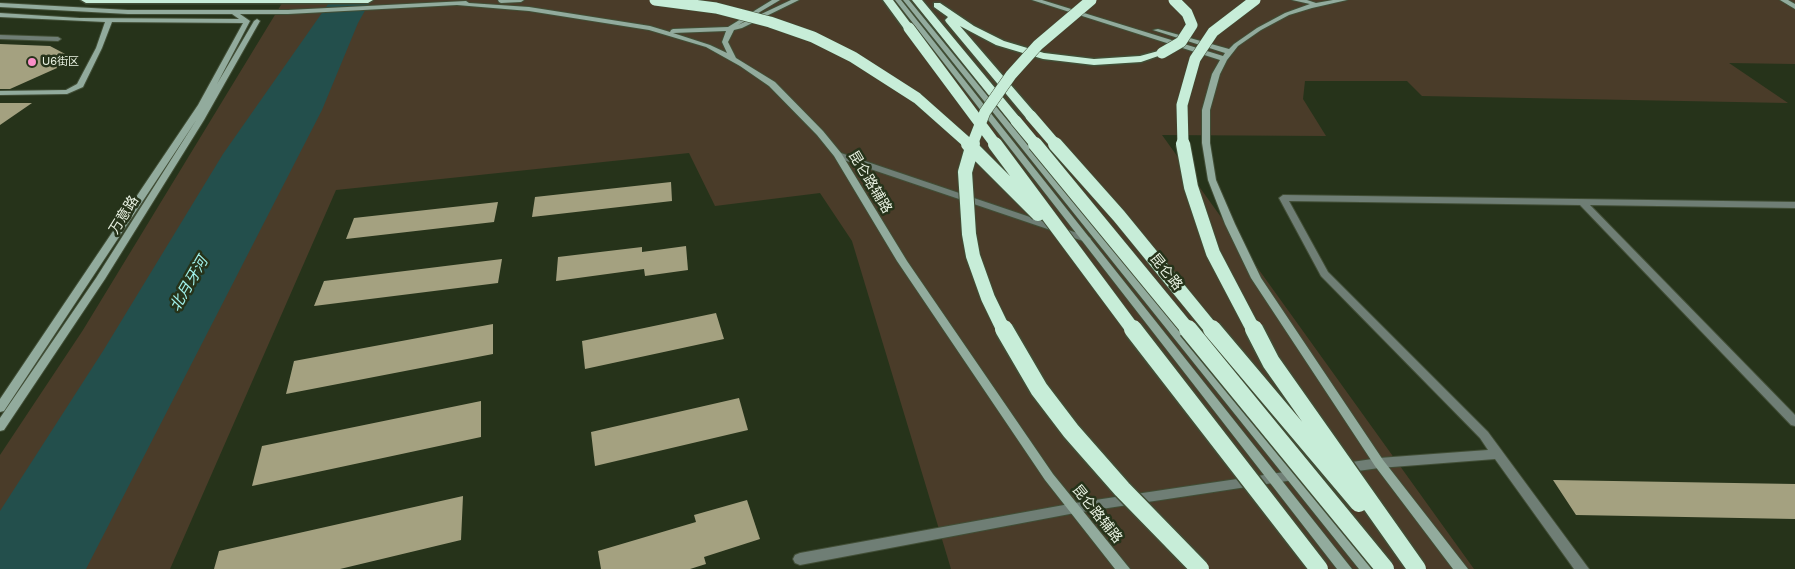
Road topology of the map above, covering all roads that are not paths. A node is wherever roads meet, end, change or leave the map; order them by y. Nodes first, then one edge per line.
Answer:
1 (86, 0) edge
2 (291, 0) edge
3 (299, 0) edge
4 (521, 0) edge
5 (655, 0) edge
6 (777, 0) edge
7 (796, 0) edge
8 (888, 0) edge
9 (898, 0) edge
10 (906, 0) edge
11 (917, 0) edge
12 (1035, 0) edge
13 (1053, 0) edge
14 (1091, 0) edge
15 (1174, 0) edge
16 (1255, 0) edge
17 (1296, 0) edge
18 (1344, 0) edge
19 (1783, 0) edge
20 (935, 2) edge
21 (1326, 3) junction
22 (371, 4) edge
23 (459, 4) junction
24 (0, 5) edge
25 (1795, 7) edge
26 (225, 12) junction
27 (288, 12) junction
28 (1291, 13) junction
29 (0, 16) edge
30 (252, 20) junction
31 (109, 21) junction
32 (650, 28) junction
33 (730, 29) junction
34 (0, 37) edge
35 (58, 39) dead end
36 (1227, 55) junction
37 (733, 59) junction
38 (0, 93) edge
39 (838, 155) junction
40 (1583, 203) junction
41 (1795, 206) edge
42 (1086, 239) junction
43 (1116, 307) junction
44 (0, 408) edge
45 (1795, 422) edge
46 (0, 427) edge
47 (1498, 454) junction
48 (1379, 463) junction
49 (1292, 476) junction
50 (1274, 478) junction
51 (1076, 508) junction
52 (800, 559) dead end
53 (1123, 569) edge
54 (1200, 569) edge
55 (1319, 569) edge
56 (1345, 569) edge
57 (1367, 569) edge
58 (1385, 569) edge
59 (1416, 569) edge
60 (1461, 569) edge
61 (1582, 569) edge

1 - 2 highway
2 - 3 highway
2 - 22 highway
4 - 23 main road
5 - 43 highway, bridge
6 - 33 main road
7 - 33 main road
8 - 43 highway, bridge
9 - 42 main road
10 - 49 main road
11 - 58 highway, 昆仑路, bridge
12 - 36 main road
13 - 36 main road
14 - 54 highway, bridge
15 - 20 highway, bridge
16 - 59 highway, bridge
17 - 21 main road
17 - 28 main road
18 - 21 main road
19 - 25 main road
20 - 59 highway, bridge
21 - 28 main road
22 - 23 main road
22 - 27 main road
23 - 32 main road, 昆仑路辅路
24 - 26 main road
26 - 27 main road
26 - 30 main road
27 - 30 main road
28 - 36 main road
29 - 31 main road
30 - 31 main road
30 - 44 main road, 万意路
30 - 46 main road, 万意路
31 - 38 main road
32 - 33 main road
32 - 37 main road, 昆仑路辅路
33 - 37 main road
34 - 35 street
36 - 48 main road
37 - 39 main road, 昆仑路辅路
39 - 42 street
39 - 51 main road, 昆仑路辅路
40 - 41 street
40 - 45 street
40 - 47 street
42 - 50 main road
43 - 55 highway, bridge
47 - 48 street
47 - 61 street
48 - 49 street
48 - 60 main road
49 - 50 street
49 - 57 main road
50 - 51 street
50 - 56 main road
51 - 52 street
51 - 53 main road, 昆仑路辅路

